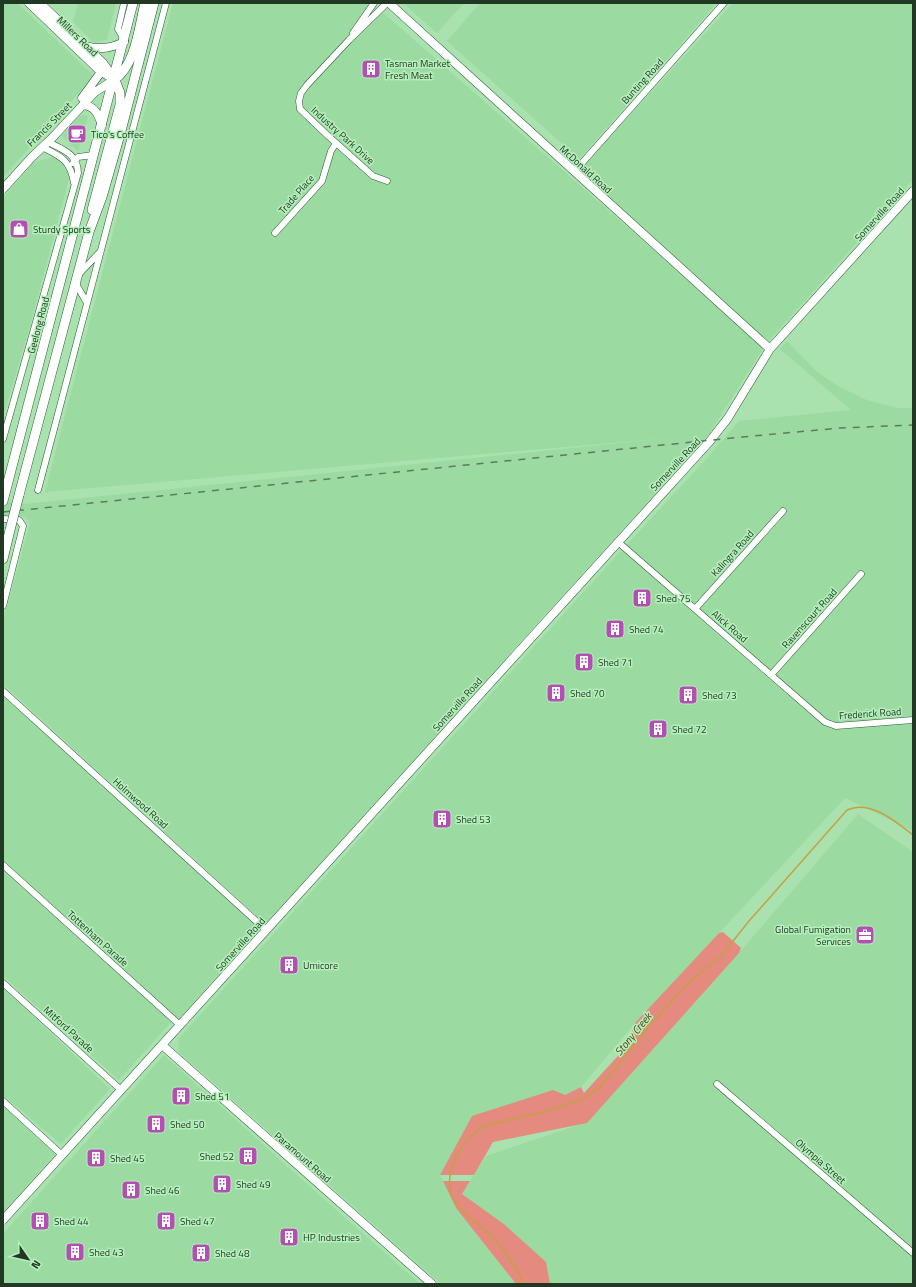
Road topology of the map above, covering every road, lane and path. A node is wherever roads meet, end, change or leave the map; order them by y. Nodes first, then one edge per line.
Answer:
1 (29, 3) edge
2 (40, 3) edge
3 (124, 3) edge
4 (133, 3) edge
5 (145, 3) edge
6 (154, 3) edge
7 (166, 3) edge
8 (374, 3) edge
9 (388, 3) edge
10 (724, 3) edge
11 (349, 40) junction
12 (124, 41) junction
13 (82, 48) junction
14 (101, 72) junction
15 (115, 80) junction
16 (83, 104) junction
17 (72, 113) junction
18 (102, 125) junction
19 (336, 143) junction
20 (44, 144) junction
21 (94, 154) junction
22 (75, 160) junction
23 (70, 169) junction
24 (574, 172) junction
25 (387, 181) dead end
26 (74, 183) junction
27 (3, 189) edge
28 (913, 191) edge
29 (89, 232) junction
30 (275, 233) dead end
31 (101, 250) junction
32 (77, 280) junction
33 (87, 303) junction
34 (770, 349) junction
35 (3, 439) edge
36 (38, 490) dead end
37 (4, 497) edge
38 (783, 511) dead end
39 (3, 518) edge
40 (618, 542) junction
41 (3, 559) edge
42 (861, 574) dead end
43 (3, 606) edge
44 (695, 609) junction
45 (771, 675) junction
46 (3, 691) edge
47 (913, 720) edge
48 (829, 724) joint
49 (3, 865) edge
50 (266, 930) junction
51 (3, 983) edge
52 (180, 1025) junction
53 (162, 1045) junction
54 (716, 1084) dead end
55 (121, 1090) junction
56 (3, 1101) edge
57 (62, 1155) junction
58 (3, 1220) edge
59 (913, 1253) edge
60 (432, 1284) edge

1 - 13 main road, Millers Road
2 - 13 main road, Millers Road
3 - 12 street
4 - 12 highway, Geelong Road
5 - 15 highway
6 - 29 highway
7 - 31 street
8 - 11 street, Industry Park Drive
9 - 11 street, Industry Park Drive
9 - 24 main road, McDonald Road
10 - 24 street, Bunting Road
11 - 19 street, Industry Park Drive
12 - 13 main road
12 - 15 highway, Geelong Road
13 - 14 main road, Millers Road
13 - 15 main road, Millers Road
14 - 15 main road, Millers Road
14 - 17 main road
15 - 16 main road, Francis Street
15 - 18 highway, Geelong Road
15 - 29 highway
16 - 17 main road, Francis Street
16 - 18 main road
17 - 20 main road, Francis Street
18 - 21 highway, Geelong Road
19 - 25 street, Industry Park Drive
19 - 30 street, Trade Place
20 - 22 street
20 - 23 street
20 - 27 main road, Francis Street
21 - 22 street
21 - 37 highway, Geelong Road
22 - 23 street
22 - 26 street, Geelong Road
23 - 26 street
24 - 34 main road, McDonald Road
26 - 35 street, Geelong Road
28 - 34 main road, Somerville Road
29 - 32 highway
31 - 32 street
31 - 33 street
32 - 33 street
32 - 41 highway, bridge
33 - 36 street
34 - 40 main road, Somerville Road
38 - 44 street, Kalingra Road
39 - 43 street
40 - 44 street, Alick Road
40 - 50 main road, Somerville Road
42 - 45 street, Ravenscourt Road
44 - 45 street, Alick Road
45 - 48 street, Alick Road
46 - 50 street, Holmwood Road
47 - 48 street, Frederick Road
49 - 52 street, Tottenham Parade
50 - 52 main road, Somerville Road
51 - 55 street, Mitford Parade
52 - 53 main road, Somerville Road
53 - 55 main road, Somerville Road
53 - 60 main road, Paramount Road
54 - 59 street, Olympia Street
55 - 57 main road, Somerville Road
56 - 57 street
57 - 58 main road, Somerville Road

